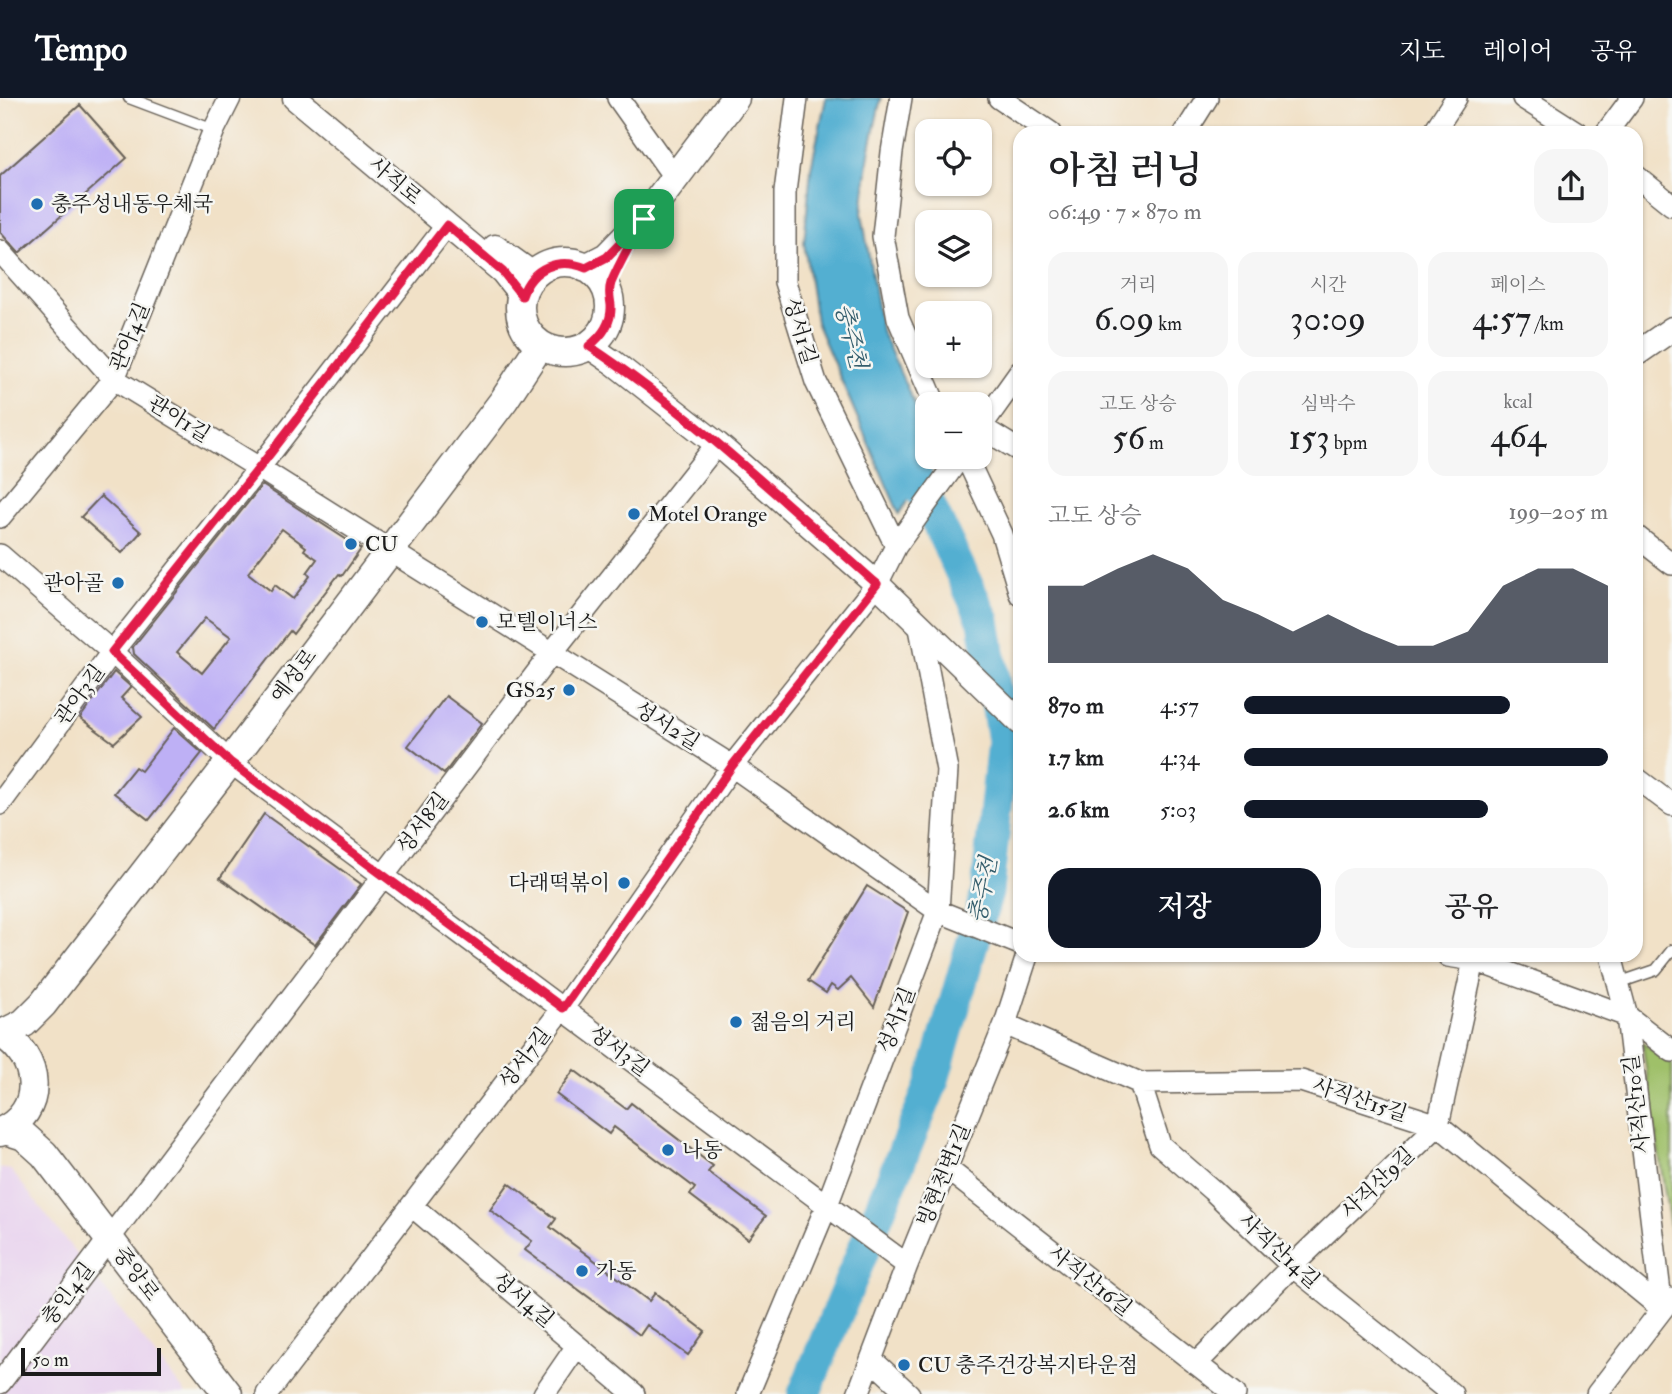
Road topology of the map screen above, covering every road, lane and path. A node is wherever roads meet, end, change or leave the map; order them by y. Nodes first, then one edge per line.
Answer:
1 (129, 98) edge
2 (230, 98) edge
3 (295, 98) edge
4 (315, 98) edge
5 (618, 98) edge
6 (735, 98) edge
7 (797, 98) edge
8 (901, 98) edge
9 (999, 98) edge
10 (1207, 98) edge
11 (1456, 98) edge
12 (1523, 98) edge
13 (1632, 98) edge
14 (1041, 126) edge
15 (1189, 126) edge
16 (1438, 126) edge
17 (1567, 126) edge
18 (1611, 126) edge
19 (214, 130) junction
20 (674, 177) junction
21 (1643, 182) edge
22 (1672, 205) edge
23 (644, 219) junction
24 (447, 225) junction
25 (0, 251) edge
26 (586, 268) junction
27 (528, 286) junction
28 (608, 293) junction
29 (1672, 329) edge
30 (540, 345) junction
31 (589, 346) junction
32 (1643, 349) edge
33 (114, 379) junction
34 (1013, 382) edge
35 (930, 392) edge
36 (992, 411) edge
37 (992, 434) edge
38 (717, 444) junction
39 (1013, 447) edge
40 (259, 468) junction
41 (951, 469) edge
42 (972, 469) edge
43 (0, 517) edge
44 (1643, 541) edge
45 (895, 546) junction
46 (389, 550) junction
47 (0, 555) edge
48 (1672, 564) edge
49 (1013, 571) edge
50 (877, 584) junction
51 (920, 628) junction
52 (112, 652) junction
53 (551, 654) junction
54 (1013, 715) edge
55 (230, 762) junction
56 (732, 766) junction
57 (1643, 783) edge
58 (0, 804) edge
59 (1672, 805) edge
60 (383, 874) junction
61 (938, 911) junction
62 (1013, 941) edge
63 (1672, 950) edge
64 (1025, 962) edge
65 (1474, 962) edge
66 (1485, 962) edge
67 (1613, 962) edge
68 (1618, 983) junction
69 (43, 1004) junction
70 (563, 1008) junction
71 (1627, 1016) junction
72 (1005, 1024) junction
73 (1, 1034) edge
74 (1672, 1051) edge
75 (24, 1054) junction
76 (1140, 1083) junction
77 (29, 1104) junction
78 (1438, 1125) junction
79 (3, 1131) edge
80 (44, 1154) junction
81 (946, 1168) junction
82 (827, 1205) junction
83 (412, 1206) junction
84 (110, 1239) junction
85 (907, 1265) junction
86 (1292, 1266) junction
87 (1667, 1303) edge
88 (577, 1346) junction
89 (872, 1360) junction
90 (1196, 1364) junction
91 (0, 1383) edge
92 (228, 1394) edge
93 (267, 1394) edge
94 (544, 1394) edge
95 (634, 1394) edge
96 (748, 1394) edge
97 (859, 1394) edge
98 (909, 1394) edge
99 (1234, 1394) edge
100 (1452, 1394) edge
101 (1597, 1394) edge

1 - 19 lane
2 - 19 street, 관아4길
3 - 24 street, 사직로
4 - 27 street, 사직로
5 - 20 street
6 - 20 main road
7 - 45 street, 성서1길
8 - 35 street
9 - 14 street
10 - 15 street
11 - 16 street
12 - 17 street
13 - 18 street
19 - 33 street, 관아4길
20 - 23 main road
21 - 22 street
23 - 26 main road
23 - 28 main road
24 - 27 street, 사직로
24 - 40 street, 관아3길
25 - 33 street, 관아1길
26 - 27 main road
26 - 28 main road
27 - 30 main road
28 - 31 main road
29 - 32 street
30 - 31 main road
30 - 46 main road, 예성로
31 - 38 street
33 - 40 street, 관아1길
33 - 43 street, 관아4길
34 - 36 street
37 - 39 street
38 - 50 street
38 - 53 street, 성서8길
40 - 46 street, 관아1길
40 - 52 street, 관아3길
41 - 45 street, 성서7길
42 - 49 street
44 - 48 street
45 - 50 street, 성서7길
46 - 53 street, 성서2길
46 - 55 main road, 예성로
47 - 52 street, 성서3길
50 - 51 street
50 - 56 street, 성서7길
51 - 54 street
51 - 61 street, 성서1길
52 - 55 street, 성서3길
52 - 58 street, 관아3길
53 - 56 street, 성서2길
53 - 60 street, 성서8길
55 - 60 street, 성서3길
55 - 69 main road, 예성로
56 - 61 street, 성서2길
56 - 70 street, 성서7길
57 - 59 street
60 - 70 street, 성서3길
60 - 84 street, 성서8길
61 - 62 street, 성서2길
61 - 82 street, 성서1길
63 - 68 lane
64 - 72 street, 빙현천변1길
65 - 78 street
66 - 71 street
67 - 68 street, 사직산10길
68 - 71 street, 사직산10길
69 - 73 main road, 예성로
69 - 75 main road, 예성로
70 - 82 street, 성서3길
70 - 83 street, 성서7길
71 - 74 street
71 - 87 street, 사직산10길
72 - 76 street, 사직산15길
72 - 81 street, 빙현천변1길
73 - 75 main road
75 - 77 main road, 중앙로
76 - 78 street, 사직산15길
76 - 86 street, 사직산14길
77 - 79 main road
77 - 80 main road, 중앙로
78 - 86 street, 사직산9길
78 - 87 street, 사직산15길
79 - 80 main road, 중앙로
80 - 84 main road, 중앙로
81 - 85 street, 빙현천변1길
81 - 90 street, 사직산16길
82 - 85 street, 성서3길
82 - 96 street, 성서1길
83 - 88 street, 성서4길
83 - 93 street, 성서7길
84 - 91 street, 충인4길
84 - 92 main road, 중앙로
85 - 89 street, 빙현천변1길
86 - 90 street, 사직산9길
86 - 100 street, 사직산14길
87 - 101 street
88 - 94 street
88 - 95 street, 성서4길
89 - 97 street, 빙현천변1길
89 - 98 street
90 - 99 street, 사직산16길

